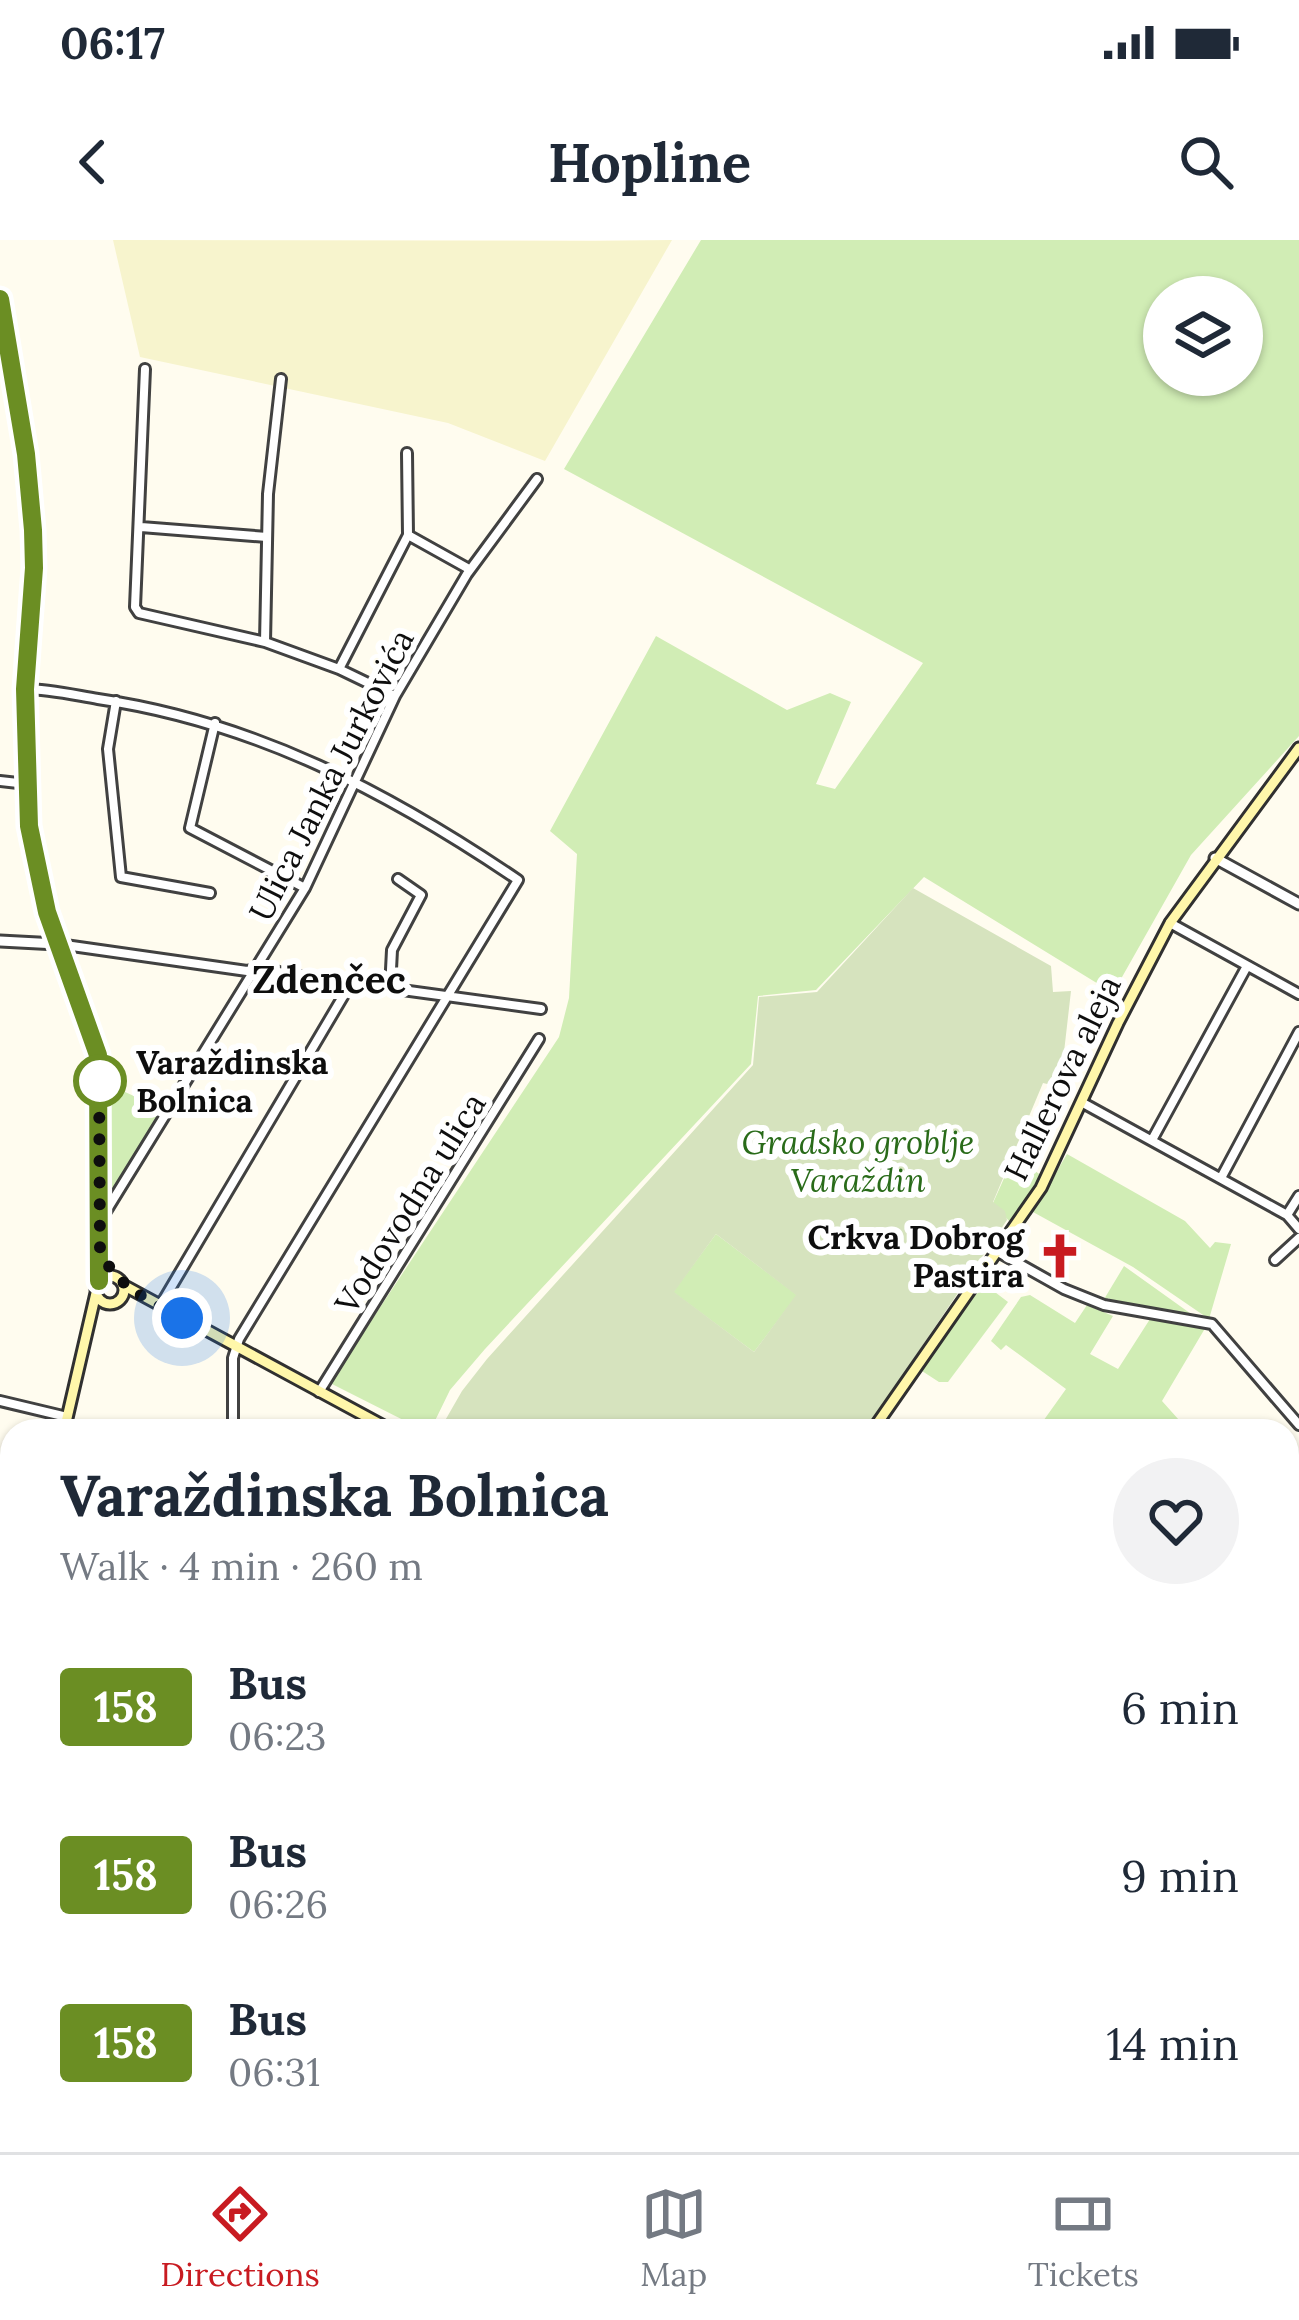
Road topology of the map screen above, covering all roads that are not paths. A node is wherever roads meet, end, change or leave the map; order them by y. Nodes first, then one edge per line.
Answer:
1 (0, 299) edge
2 (145, 370) dead end
3 (281, 379) dead end
4 (406, 453) dead end
5 (537, 479) dead end
6 (141, 527) junction
7 (408, 535) junction
8 (268, 537) junction
9 (470, 569) junction
10 (266, 642) junction
11 (339, 669) junction
12 (25, 689) junction
13 (395, 696) junction
14 (116, 701) junction
15 (215, 723) junction
16 (1299, 748) edge
17 (0, 781) edge
18 (356, 781) junction
19 (27, 784) junction
20 (1215, 858) junction
21 (398, 879) dead end
22 (305, 888) junction
23 (210, 892) dead end
24 (1299, 904) edge
25 (1170, 923) junction
26 (0, 941) edge
27 (57, 944) junction
28 (1247, 966) junction
29 (255, 970) junction
30 (351, 983) junction
31 (390, 989) junction
32 (1299, 994) edge
33 (449, 995) junction
34 (541, 1009) dead end
35 (1299, 1032) edge
36 (539, 1039) dead end
37 (1083, 1103) junction
38 (1151, 1140) junction
39 (1221, 1178) junction
40 (1299, 1196) edge
41 (1287, 1215) junction
42 (100, 1221) junction
43 (1299, 1234) edge
44 (100, 1251) junction
45 (998, 1252) junction
46 (1275, 1260) dead end
47 (119, 1281) junction
48 (98, 1287) junction
49 (115, 1303) junction
50 (155, 1304) junction
51 (88, 1334) junction
52 (236, 1347) junction
53 (319, 1392) junction
54 (0, 1401) edge
55 (68, 1417) joint
56 (233, 1419) edge
57 (370, 1419) edge
58 (880, 1419) edge
59 (1294, 1419) edge

1 - 12 main road
2 - 6 street
3 - 8 street
4 - 7 street
5 - 9 street, Ulica Janka Jurkovića
6 - 8 street
6 - 10 street
7 - 9 street
7 - 11 street
8 - 10 street
9 - 13 street, Ulica Janka Jurkovića
10 - 11 street
11 - 13 street
12 - 14 street
12 - 19 main road
13 - 18 street, Ulica Janka Jurkovića
14 - 15 street
14 - 23 street
15 - 18 street
15 - 22 street
16 - 20 main road, Hallerova aleja
17 - 19 street
18 - 22 street, Ulica Janka Jurkovića
18 - 33 street
19 - 27 main road
20 - 24 street
20 - 25 main road, Hallerova aleja
21 - 31 street
22 - 29 street, Ulica Janka Jurkovića
25 - 28 street
25 - 37 main road, Hallerova aleja
26 - 27 street
27 - 29 street
27 - 42 main road
28 - 32 street
28 - 38 street
29 - 30 street
29 - 42 street, Ulica Janka Jurkovića
30 - 31 street
30 - 50 street
31 - 33 street
33 - 34 street
33 - 52 street
35 - 39 street
36 - 53 street, Vodovodna ulica
37 - 38 street
37 - 45 main road, Hallerova aleja
38 - 39 street
39 - 41 street
40 - 41 street
41 - 43 street
42 - 44 main road
43 - 46 street
44 - 47 main road
44 - 48 main road
45 - 58 main road, Hallerova aleja
45 - 59 street
47 - 48 main road
47 - 49 main road
47 - 50 main road
48 - 49 main road
48 - 51 main road
49 - 50 main road
49 - 51 main road
50 - 52 main road
51 - 55 main road
52 - 53 main road
52 - 56 street
53 - 57 main road
54 - 55 street

